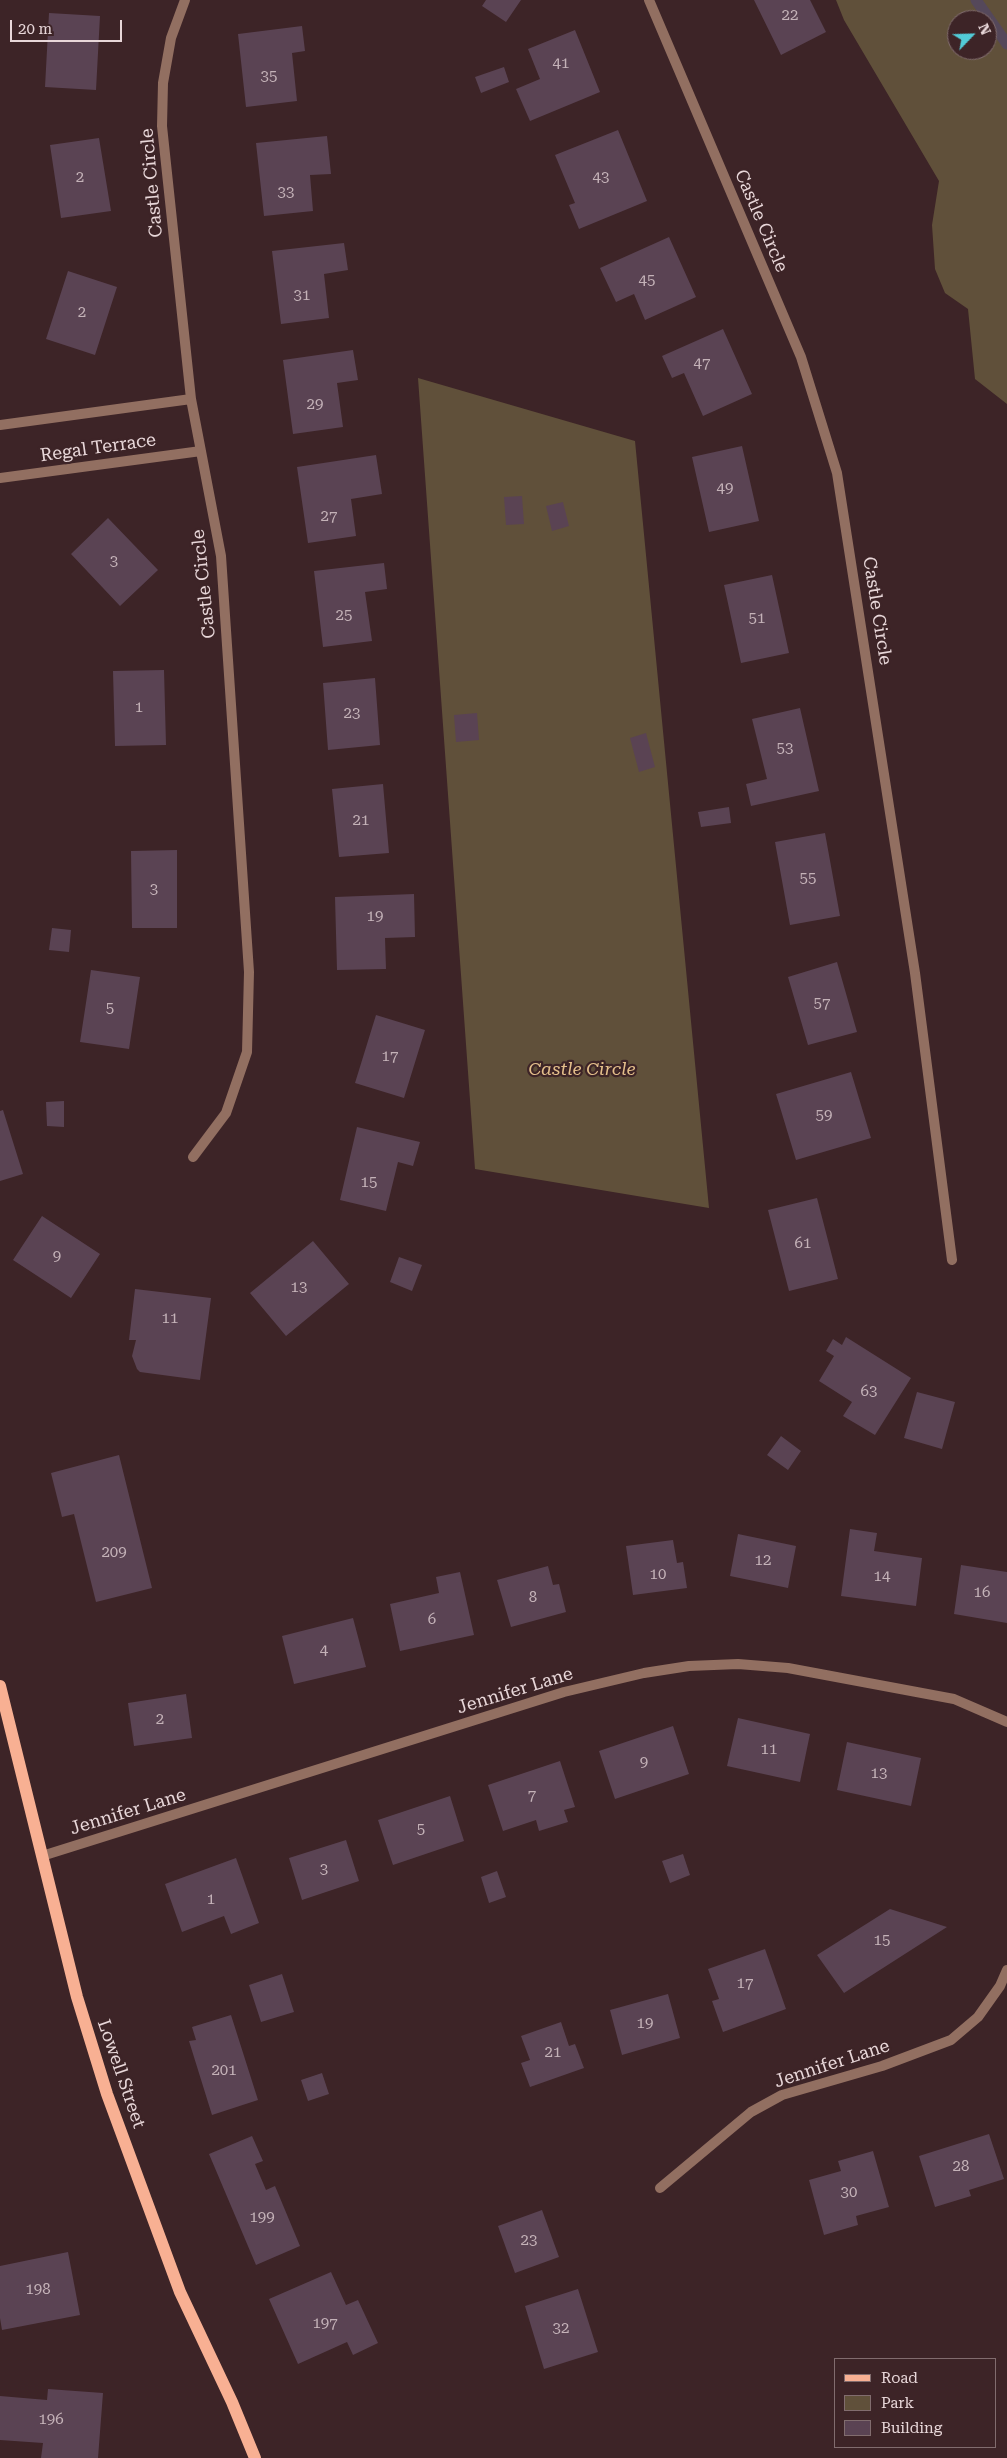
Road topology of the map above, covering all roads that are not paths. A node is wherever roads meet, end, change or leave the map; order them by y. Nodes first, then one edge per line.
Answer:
1 (185, 0) edge
2 (649, 0) edge
3 (191, 399) junction
4 (0, 425) edge
5 (201, 450) junction
6 (0, 478) edge
7 (193, 1157) dead end
8 (952, 1260) dead end
9 (0, 1686) edge
10 (1007, 1722) edge
11 (42, 1856) junction
12 (1007, 1970) edge
13 (660, 2188) dead end
14 (254, 2458) edge

1 - 3 street, Castle Circle
2 - 8 street, Castle Circle
3 - 4 street, Regal Terrace
3 - 5 street, Castle Circle
5 - 6 street, Regal Terrace
5 - 7 street, Castle Circle
9 - 11 main road, Lowell Street
10 - 11 street, Jennifer Lane
11 - 14 main road, Lowell Street
12 - 13 street, Jennifer Lane

